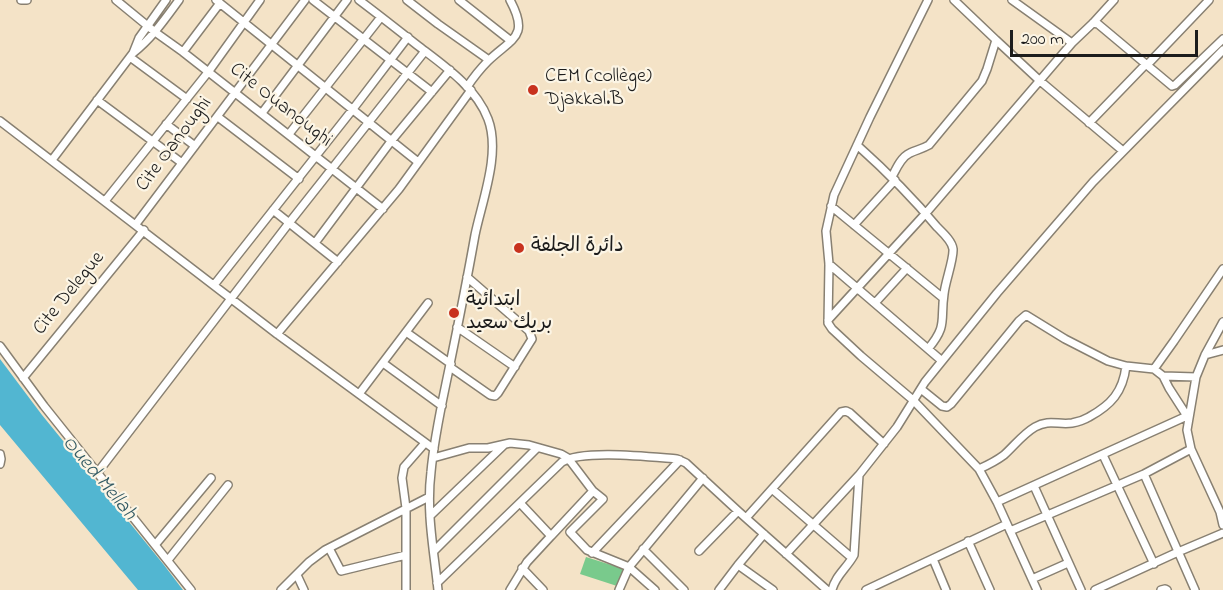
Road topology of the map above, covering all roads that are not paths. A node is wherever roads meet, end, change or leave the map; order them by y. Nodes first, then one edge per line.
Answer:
1 (21, 0) edge
2 (27, 0) edge
3 (116, 0) edge
4 (179, 0) edge
5 (260, 0) edge
6 (305, 0) edge
7 (313, 0) edge
8 (347, 0) edge
9 (359, 0) edge
10 (406, 0) edge
11 (459, 0) edge
12 (510, 0) edge
13 (928, 0) edge
14 (954, 0) edge
15 (1012, 0) edge
16 (1114, 0) edge
17 (1209, 0) edge
18 (164, 1) edge
19 (218, 2) edge
20 (334, 16) junction
21 (381, 16) junction
22 (244, 22) junction
23 (1093, 23) junction
24 (147, 26) junction
25 (155, 32) junction
26 (408, 37) junction
27 (364, 39) junction
28 (1223, 39) edge
29 (996, 40) junction
30 (511, 41) junction
31 (1072, 43) junction
32 (272, 44) junction
33 (1223, 50) edge
34 (425, 51) junction
35 (183, 52) junction
36 (131, 55) junction
37 (390, 60) junction
38 (489, 60) junction
39 (1147, 64) junction
40 (298, 65) junction
41 (450, 70) junction
42 (208, 71) junction
43 (407, 73) junction
44 (1039, 80) junction
45 (327, 88) junction
46 (469, 88) junction
47 (432, 92) junction
48 (236, 93) junction
49 (187, 99) junction
50 (97, 100) junction
51 (353, 109) junction
52 (262, 113) junction
53 (218, 117) junction
54 (0, 121) edge
55 (368, 121) junction
56 (1089, 123) junction
57 (166, 124) junction
58 (290, 134) junction
59 (392, 141) junction
60 (152, 142) junction
61 (858, 145) junction
62 (195, 146) junction
63 (1123, 152) junction
64 (317, 156) junction
65 (52, 160) junction
66 (418, 162) junction
67 (182, 163) junction
68 (332, 168) junction
69 (299, 179) junction
70 (893, 179) junction
71 (357, 188) junction
72 (105, 201) junction
73 (831, 206) junction
74 (383, 209) junction
75 (273, 210) junction
76 (926, 213) junction
77 (289, 223) junction
78 (136, 224) junction
79 (854, 225) junction
80 (144, 230) junction
81 (315, 243) junction
82 (890, 253) junction
83 (338, 262) junction
84 (829, 264) junction
85 (907, 268) junction
86 (1223, 269) edge
87 (467, 277) junction
88 (214, 285) junction
89 (857, 288) junction
90 (232, 298) junction
91 (943, 298) junction
92 (428, 303) dead end
93 (875, 303) junction
94 (828, 320) junction
95 (1223, 322) edge
96 (457, 327) junction
97 (406, 333) junction
98 (277, 334) junction
99 (0, 346) edge
100 (928, 349) junction
101 (1223, 350) edge
102 (1205, 355) junction
103 (942, 361) junction
104 (383, 363) junction
105 (450, 365) junction
106 (1126, 366) junction
107 (515, 367) junction
108 (1154, 369) junction
109 (1163, 376) junction
110 (1196, 376) junction
111 (23, 378) junction
112 (921, 389) junction
113 (359, 394) junction
114 (913, 400) junction
115 (442, 406) junction
116 (1189, 417) junction
117 (425, 443) junction
118 (504, 444) junction
119 (884, 444) junction
120 (537, 448) junction
121 (434, 449) junction
122 (1191, 449) junction
123 (0, 454) edge
124 (1103, 454) junction
125 (433, 458) junction
126 (568, 458) junction
127 (680, 460) junction
128 (0, 464) edge
129 (979, 469) junction
130 (98, 472) junction
131 (1144, 474) junction
132 (859, 475) junction
133 (211, 478) dead end
134 (703, 478) junction
135 (228, 485) dead end
136 (1117, 485) junction
137 (1034, 486) junction
138 (772, 489) junction
139 (592, 491) junction
140 (429, 498) junction
141 (997, 502) junction
142 (520, 503) junction
143 (406, 508) junction
144 (738, 511) junction
145 (430, 516) junction
146 (1047, 516) junction
147 (746, 518) junction
148 (563, 524) junction
149 (812, 524) junction
150 (1223, 525) edge
151 (1009, 528) junction
152 (570, 532) junction
153 (1223, 533) edge
154 (764, 534) junction
155 (552, 536) junction
156 (1223, 540) edge
157 (969, 541) junction
158 (155, 545) junction
159 (329, 548) junction
160 (643, 549) junction
161 (434, 550) junction
162 (699, 551) dead end
163 (1178, 552) junction
164 (592, 553) junction
165 (786, 554) junction
166 (406, 555) junction
167 (852, 558) junction
168 (933, 559) junction
169 (168, 560) junction
170 (1068, 562) junction
171 (1154, 564) junction
172 (738, 565) junction
173 (629, 567) junction
174 (522, 568) junction
175 (297, 575) junction
176 (1032, 579) junction
177 (438, 586) edge
178 (191, 590) edge
179 (281, 590) edge
180 (304, 590) edge
181 (406, 590) edge
182 (510, 590) edge
183 (543, 590) edge
184 (619, 590) edge
185 (655, 590) edge
186 (684, 590) edge
187 (719, 590) edge
188 (773, 590) edge
189 (827, 590) edge
190 (832, 590) edge
191 (866, 590) edge
192 (946, 590) edge
193 (990, 590) edge
194 (1037, 590) edge
195 (1081, 590) edge
196 (1095, 590) edge
197 (1161, 590) edge
198 (1167, 590) edge
199 (1195, 590) edge

1 - 2 street
3 - 24 street, Cite Ouanoughi
4 - 25 street
5 - 22 street
6 - 32 street, Cite Oanoughi
7 - 20 street
8 - 20 street
9 - 21 street
10 - 38 street
11 - 30 street
12 - 30 street
13 - 61 street
14 - 29 street
15 - 31 street
16 - 23 street
17 - 39 street
18 - 24 street
19 - 22 street
19 - 35 street
20 - 27 street
20 - 40 street
21 - 26 street
21 - 27 street
22 - 32 street
22 - 42 street
23 - 31 street
23 - 39 street
24 - 25 street, Cite Ouanoughi
24 - 36 street
25 - 35 street, Cite Ouanoughi
25 - 36 street
26 - 34 street
26 - 37 street
27 - 37 street
27 - 45 street
28 - 39 street
29 - 44 street
29 - 70 street
30 - 38 street
31 - 44 street
32 - 40 street
32 - 48 street, Cite Oanoughi
33 - 63 street
34 - 41 street
34 - 43 street
35 - 42 street, Cite Ouanoughi
36 - 49 street
36 - 50 street
37 - 43 street
37 - 51 street
38 - 46 street
39 - 56 street
40 - 45 street
40 - 52 street
41 - 46 street
41 - 47 street
42 - 48 street, Cite Ouanoughi
42 - 49 street
43 - 47 street
43 - 55 street
44 - 56 street
44 - 76 street
45 - 51 street
45 - 58 street
46 - 66 street
46 - 87 street
47 - 59 street
48 - 52 street, Cite Ouanoughi
48 - 53 street, Cite Oanoughi
49 - 57 street
50 - 60 street
50 - 65 street
51 - 55 street
51 - 64 street
52 - 58 street, Cite Ouanoughi
53 - 62 street, Cite Oanoughi
53 - 69 street
54 - 65 street
55 - 59 street
55 - 68 street
56 - 63 street
57 - 60 street
57 - 62 street
58 - 64 street, Cite Ouanoughi
59 - 66 street
59 - 71 street
60 - 67 street
60 - 72 street
61 - 70 street
61 - 73 street
62 - 67 street, Cite Oanoughi
63 - 103 street
64 - 68 street, Cite Ouanoughi
64 - 69 street
65 - 72 street
66 - 74 street
67 - 78 street, Cite Oanoughi
68 - 71 street, Cite Ouanoughi
68 - 77 street
69 - 75 street
70 - 76 street
70 - 79 street
71 - 74 street, Cite Ouanoughi
71 - 81 street
72 - 78 street
73 - 79 street
73 - 84 street
74 - 83 street
75 - 77 street
75 - 88 street
76 - 82 street
76 - 91 street
77 - 81 street
77 - 90 street
78 - 80 street
79 - 82 street
80 - 88 street
80 - 111 street, Cite Delegue
81 - 83 street
82 - 85 street
82 - 89 street
83 - 98 street
84 - 89 street
84 - 94 street
85 - 91 street
85 - 93 street
86 - 108 street
87 - 96 street
87 - 107 street
88 - 90 street
89 - 93 street
89 - 94 street
90 - 98 street
90 - 130 street
91 - 100 street
92 - 97 street
93 - 100 street
94 - 114 street
95 - 102 street
96 - 105 street
96 - 107 street
97 - 104 street
97 - 105 street
98 - 113 street
99 - 111 street
100 - 103 street
101 - 102 street
102 - 110 street
103 - 112 street
104 - 113 street
104 - 115 street
105 - 107 street
105 - 115 street
106 - 108 street
106 - 112 street
106 - 129 street
108 - 109 street
109 - 110 street
109 - 116 street
110 - 116 street
111 - 130 street
112 - 114 street
113 - 117 street
114 - 119 street
114 - 129 street
115 - 121 street
116 - 122 street
116 - 124 street
117 - 121 street
117 - 143 street
118 - 120 street
118 - 125 street
118 - 145 street
119 - 132 street
119 - 138 street
120 - 126 street
120 - 161 street
121 - 125 street
122 - 131 street
122 - 150 street
123 - 128 street
124 - 136 street
124 - 137 street
125 - 140 street
126 - 127 street
126 - 139 street
126 - 142 street
127 - 134 street
127 - 164 street
129 - 141 street
130 - 158 street
131 - 136 street
131 - 163 street
132 - 149 street
132 - 167 street
133 - 158 street
134 - 144 street
134 - 160 street
135 - 169 street
136 - 146 street
136 - 171 street
137 - 141 street
137 - 146 street
138 - 147 street
138 - 149 street
139 - 148 street
139 - 152 street
140 - 143 street
140 - 145 street
141 - 151 street
142 - 155 street
142 - 177 street
143 - 159 street
143 - 166 street
144 - 147 street
144 - 162 street
145 - 161 street
146 - 151 street
146 - 170 street
147 - 154 street
148 - 152 street
148 - 155 street
149 - 165 street
149 - 167 street
151 - 157 street
151 - 176 street
152 - 164 street
153 - 156 street
153 - 163 street
154 - 165 street
154 - 172 street
155 - 174 street
157 - 168 street
157 - 193 street
158 - 169 street
159 - 166 street
159 - 175 street
160 - 173 street
160 - 186 street
161 - 177 street
163 - 171 street
163 - 199 street
164 - 173 street
165 - 189 street
166 - 181 street
167 - 190 street
168 - 191 street
168 - 192 street
169 - 178 street
170 - 176 street
170 - 195 street
171 - 196 street
172 - 187 street
172 - 188 street
173 - 184 street
173 - 185 street
174 - 182 street
174 - 183 street
175 - 179 street
175 - 180 street
176 - 194 street
197 - 198 street

